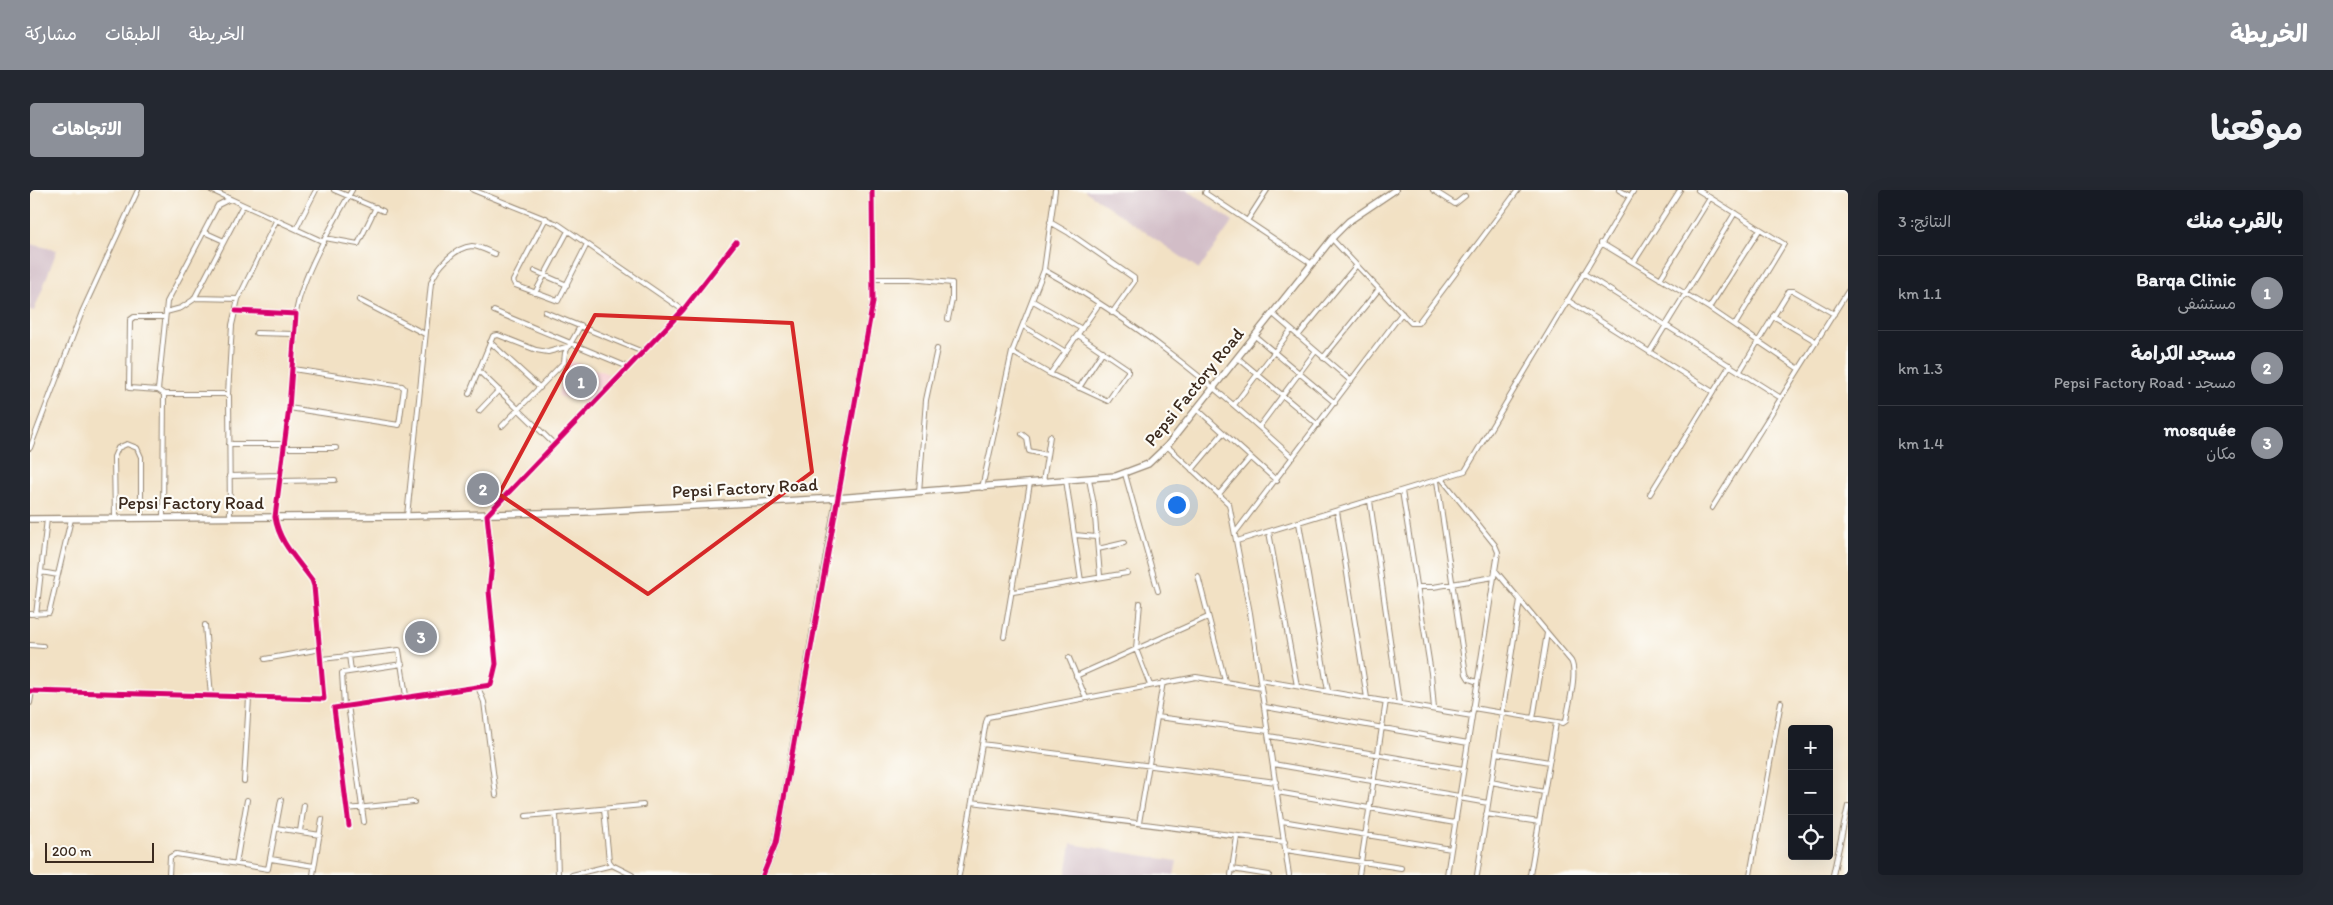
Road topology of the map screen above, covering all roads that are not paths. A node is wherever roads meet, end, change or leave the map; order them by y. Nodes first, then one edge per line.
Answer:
1 (138, 190) edge
2 (212, 190) edge
3 (316, 190) edge
4 (334, 190) edge
5 (352, 190) edge
6 (473, 190) edge
7 (872, 190) edge
8 (1055, 190) edge
9 (1206, 190) edge
10 (1267, 190) edge
11 (1395, 190) edge
12 (1434, 190) edge
13 (1518, 190) edge
14 (1619, 190) edge
15 (1634, 190) edge
16 (1680, 190) edge
17 (1698, 190) edge
18 (348, 195) junction
19 (1465, 196) dead end
20 (1630, 196) junction
21 (1710, 198) junction
22 (230, 199) junction
23 (243, 205) junction
24 (376, 208) junction
25 (383, 211) dead end
26 (1735, 213) junction
27 (546, 218) junction
28 (276, 221) junction
29 (1247, 221) junction
30 (1050, 222) junction
31 (1760, 229) junction
32 (296, 230) junction
33 (568, 231) junction
34 (204, 232) junction
35 (1332, 239) junction
36 (324, 240) junction
37 (224, 241) junction
38 (736, 242) dead end
39 (1601, 243) junction
40 (587, 244) junction
41 (495, 254) dead end
42 (1634, 262) junction
43 (1312, 264) junction
44 (1356, 266) junction
45 (535, 270) dead end
46 (1044, 270) junction
47 (1583, 273) junction
48 (544, 274) junction
49 (1660, 278) junction
50 (873, 279) junction
51 (567, 285) junction
52 (1379, 289) junction
53 (1848, 291) edge
54 (535, 293) junction
55 (1685, 294) junction
56 (194, 299) junction
57 (238, 299) junction
58 (359, 300) dead end
59 (1567, 300) junction
60 (1033, 301) junction
61 (1099, 304) junction
62 (1709, 308) junction
63 (683, 310) junction
64 (236, 311) junction
65 (494, 311) dead end
66 (545, 312) dead end
67 (1112, 313) junction
68 (1402, 313) junction
69 (296, 314) junction
70 (1273, 314) junction
71 (1834, 314) junction
72 (166, 315) junction
73 (1774, 316) junction
74 (948, 319) dead end
75 (1666, 324) junction
76 (1735, 325) junction
77 (581, 326) junction
78 (1023, 326) junction
79 (1082, 329) junction
80 (1291, 330) junction
81 (256, 333) dead end
82 (294, 334) junction
83 (425, 334) junction
84 (1078, 334) junction
85 (1255, 336) junction
86 (1298, 336) junction
87 (490, 342) junction
88 (1759, 342) junction
89 (1817, 342) junction
90 (571, 345) junction
91 (937, 349) dead end
92 (1650, 351) junction
93 (643, 352) junction
94 (1012, 352) junction
95 (1066, 352) junction
96 (1104, 352) junction
97 (1275, 352) junction
98 (1316, 352) junction
99 (1238, 358) junction
100 (1323, 358) junction
101 (1730, 365) junction
102 (628, 367) junction
103 (293, 369) junction
104 (1799, 369) junction
105 (479, 371) junction
106 (1740, 371) junction
107 (1050, 374) junction
108 (1258, 374) junction
109 (1299, 374) junction
110 (1351, 381) junction
111 (540, 388) junction
112 (1079, 388) junction
113 (1214, 388) junction
114 (158, 390) junction
115 (498, 390) junction
116 (1713, 392) junction
117 (164, 394) junction
118 (228, 394) junction
119 (470, 394) dead end
120 (1283, 395) junction
121 (1781, 398) junction
122 (1334, 403) junction
123 (1234, 405) junction
124 (289, 408) junction
125 (519, 409) junction
126 (1197, 409) junction
127 (479, 410) dead end
128 (1318, 425) junction
129 (502, 426) dead end
130 (1259, 427) junction
131 (1223, 433) junction
132 (1022, 434) dead end
133 (1050, 436) dead end
134 (229, 444) junction
135 (554, 444) junction
136 (284, 446) junction
137 (1167, 446) junction
138 (30, 448) edge
139 (336, 448) dead end
140 (1047, 456) junction
141 (1250, 458) junction
142 (1294, 458) junction
143 (1192, 470) junction
144 (1126, 474) junction
145 (281, 475) junction
146 (229, 476) junction
147 (1089, 479) junction
148 (335, 480) dead end
149 (1066, 480) junction
150 (1277, 480) junction
151 (1439, 480) junction
152 (280, 481) junction
153 (1042, 482) junction
154 (1030, 483) junction
155 (982, 488) junction
156 (1402, 491) junction
157 (919, 492) junction
158 (1220, 494) junction
159 (1650, 494) dead end
160 (837, 498) junction
161 (1370, 501) junction
162 (1712, 508) dead end
163 (1336, 511) junction
164 (487, 515) junction
165 (407, 516) junction
166 (163, 517) junction
167 (275, 517) junction
168 (71, 518) junction
169 (115, 518) junction
170 (141, 518) junction
171 (230, 518) junction
172 (30, 519) edge
173 (47, 519) junction
174 (1299, 522) junction
175 (1269, 532) junction
176 (1236, 533) junction
177 (1075, 535) junction
178 (1096, 537) junction
179 (1237, 541) junction
180 (1124, 543) dead end
181 (1098, 549) junction
182 (1495, 570) junction
183 (41, 572) junction
184 (1127, 573) dead end
185 (58, 574) junction
186 (1100, 576) junction
187 (1198, 576) dead end
188 (1494, 577) junction
189 (1081, 581) junction
190 (1452, 584) junction
191 (1417, 586) junction
192 (1158, 591) dead end
193 (1013, 592) junction
194 (1520, 600) junction
195 (1140, 603) dead end
196 (30, 614) edge
197 (36, 615) junction
198 (1208, 617) junction
199 (206, 625) dead end
200 (1547, 633) junction
201 (1004, 637) dead end
202 (30, 646) edge
203 (43, 646) dead end
204 (321, 649) junction
205 (1136, 649) junction
206 (349, 655) junction
207 (1069, 658) dead end
208 (264, 659) dead end
209 (322, 659) junction
210 (402, 664) junction
211 (351, 671) junction
212 (1076, 676) junction
213 (1260, 680) junction
214 (1225, 681) junction
215 (1163, 682) junction
216 (1477, 682) junction
217 (1150, 685) junction
218 (1297, 686) junction
219 (478, 687) junction
220 (1262, 688) junction
221 (31, 691) edge
222 (1328, 691) junction
223 (210, 696) junction
224 (406, 696) junction
225 (249, 698) junction
226 (1086, 698) junction
227 (1367, 698) junction
228 (1386, 701) junction
229 (1781, 702) dead end
230 (30, 703) edge
231 (1399, 703) junction
232 (346, 706) junction
233 (1265, 707) junction
234 (1473, 708) junction
235 (1434, 709) junction
236 (1503, 713) junction
237 (1472, 716) junction
238 (1157, 717) junction
239 (1534, 719) junction
240 (1556, 723) junction
241 (1382, 728) junction
242 (1269, 733) junction
243 (1468, 743) junction
244 (982, 744) junction
245 (1496, 753) junction
246 (1378, 755) junction
247 (1549, 762) junction
248 (1273, 764) junction
249 (1148, 766) junction
250 (1463, 769) junction
251 (244, 781) dead end
252 (1276, 782) junction
253 (1374, 782) junction
254 (1491, 782) junction
255 (1278, 792) junction
256 (1544, 792) junction
257 (496, 795) dead end
258 (1459, 797) junction
259 (248, 800) dead end
260 (281, 800) dead end
261 (414, 802) dead end
262 (972, 802) junction
263 (1488, 803) junction
264 (643, 805) dead end
265 (304, 806) dead end
266 (1848, 806) edge
267 (362, 807) junction
268 (1370, 808) junction
269 (347, 809) junction
270 (604, 809) junction
271 (556, 813) junction
272 (1486, 814) junction
273 (526, 816) dead end
274 (322, 819) dead end
275 (1282, 821) junction
276 (364, 822) dead end
277 (1539, 822) junction
278 (1455, 823) junction
279 (1139, 824) junction
280 (349, 826) dead end
281 (276, 828) junction
282 (300, 831) junction
283 (320, 834) junction
284 (1366, 835) junction
285 (1237, 837) junction
286 (1285, 842) junction
287 (1451, 849) junction
288 (1286, 850) junction
289 (271, 859) junction
290 (1361, 862) junction
291 (236, 864) junction
292 (612, 865) junction
293 (314, 866) junction
294 (1401, 868) dead end
295 (1232, 869) junction
296 (169, 875) edge
297 (313, 875) edge
298 (558, 875) edge
299 (572, 875) edge
300 (632, 875) edge
301 (763, 875) edge
302 (959, 875) edge
303 (1231, 875) edge
304 (1269, 875) edge
305 (1289, 875) edge
306 (1359, 875) edge
307 (1447, 875) edge
308 (1477, 875) edge
309 (1530, 875) edge
310 (1750, 875) edge
311 (1833, 875) edge

1 - 138 street
2 - 22 street
3 - 32 street
4 - 18 street
5 - 18 street
6 - 27 street
7 - 50 street
8 - 30 street
9 - 29 street
10 - 29 street
11 - 35 main road, Pepsi Factory Road
12 - 19 street
13 - 68 street
14 - 20 street
15 - 20 street
16 - 42 street
17 - 21 street
18 - 24 street
18 - 36 street
20 - 39 street
21 - 26 street
21 - 49 street
22 - 23 street
22 - 34 street
23 - 28 street
23 - 37 street
24 - 25 street
24 - 36 street
26 - 31 street
26 - 55 street
27 - 33 street
27 - 54 street
28 - 32 street
28 - 57 street
29 - 43 street
30 - 46 street
30 - 67 street
31 - 62 street
31 - 76 street
32 - 36 street
33 - 40 street
33 - 48 street
34 - 37 street
34 - 72 street
35 - 43 main road, Pepsi Factory Road
35 - 44 street
36 - 69 street
37 - 56 street
38 - 63 street
39 - 42 street
39 - 47 street
40 - 51 street
40 - 63 street
41 - 83 street
42 - 49 street
43 - 70 main road, Pepsi Factory Road
44 - 52 street
44 - 86 street
45 - 48 street
46 - 60 street
46 - 61 street
47 - 59 street
47 - 75 street
48 - 51 street
48 - 54 street
49 - 55 street
50 - 74 street
50 - 160 street
51 - 54 street
52 - 68 street
52 - 100 street
53 - 71 street
55 - 62 street
55 - 75 street
56 - 57 street
56 - 72 street
57 - 64 street
58 - 83 street
59 - 92 street
59 - 151 street
60 - 78 street
60 - 79 street
61 - 67 street
61 - 79 street
62 - 76 street
63 - 93 street
64 - 69 street
64 - 118 street
65 - 90 street
66 - 77 street
67 - 113 street
68 - 110 street
69 - 82 street
70 - 80 street
70 - 85 main road, Pepsi Factory Road
71 - 73 street
71 - 89 street
72 - 114 street
72 - 114 street
73 - 88 street
73 - 89 street
75 - 92 street
75 - 101 street
76 - 88 street
77 - 90 street
77 - 93 street
78 - 94 street
78 - 95 street
79 - 84 street
80 - 86 street
80 - 97 street
81 - 82 street
82 - 103 street
83 - 165 street
84 - 95 street
84 - 96 street
85 - 97 street
85 - 99 main road, Pepsi Factory Road
86 - 98 street
87 - 90 street
87 - 105 street
87 - 111 street
88 - 104 street
88 - 106 street
89 - 104 street
90 - 102 street
90 - 111 street
91 - 157 street
92 - 116 street
93 - 102 street
94 - 107 street
94 - 155 street
95 - 107 street
96 - 112 street
96 - 112 street
97 - 108 street
97 - 109 street
98 - 100 street
98 - 109 street
99 - 108 street
99 - 113 main road, Pepsi Factory Road
100 - 110 street
101 - 106 street
101 - 116 street
102 - 135 street
103 - 124 street
103 - 124 street
104 - 121 street
105 - 115 street
105 - 119 street
106 - 121 street
107 - 112 street
108 - 120 street
108 - 123 street
109 - 120 street
109 - 122 street
110 - 122 street
111 - 125 street
113 - 123 street
113 - 126 main road, Pepsi Factory Road
114 - 117 street
115 - 125 street
115 - 127 street
116 - 159 street
117 - 118 street
117 - 166 street
118 - 134 street
120 - 128 street
120 - 130 street
121 - 162 street
122 - 128 street
123 - 130 street
124 - 136 street
125 - 129 street
125 - 135 street
126 - 131 street
126 - 137 main road, Pepsi Factory Road
128 - 142 street
130 - 142 street
131 - 141 street
131 - 143 street
132 - 140 street
133 - 140 street
134 - 136 street
134 - 146 street
135 - 164 street
136 - 139 street
136 - 145 street
137 - 143 street
137 - 144 main road, Pepsi Factory Road
140 - 153 street
141 - 150 street
141 - 158 street
142 - 150 street
143 - 158 street
144 - 147 main road, Pepsi Factory Road
144 - 192 street
145 - 146 street
145 - 152 street
146 - 171 street
147 - 149 main road, Pepsi Factory Road
147 - 178 street
148 - 152 street
149 - 153 main road, Pepsi Factory Road
149 - 177 street
150 - 176 street
151 - 156 street
151 - 182 street
151 - 190 street
152 - 167 street
153 - 154 main road, Pepsi Factory Road
154 - 155 main road, Pepsi Factory Road
154 - 193 street
155 - 157 main road, Pepsi Factory Road
156 - 161 street
156 - 191 street
157 - 160 main road, Pepsi Factory Road
158 - 176 street
160 - 164 main road, Pepsi Factory Road
160 - 301 street
161 - 163 street
161 - 231 street
163 - 174 street
163 - 227 street
164 - 165 main road, Pepsi Factory Road
164 - 219 street
165 - 167 main road, Pepsi Factory Road
166 - 170 main road, Pepsi Factory Road
166 - 171 main road, Pepsi Factory Road
167 - 171 main road, Pepsi Factory Road
167 - 204 street
168 - 169 main road, Pepsi Factory Road
168 - 173 main road, Pepsi Factory Road
168 - 185 street
169 - 170 main road, Pepsi Factory Road
169 - 170 street
172 - 173 main road, Pepsi Factory Road
173 - 183 street
174 - 175 street
174 - 222 street
175 - 179 street
175 - 218 street
176 - 179 street
177 - 178 street
177 - 189 street
178 - 181 street
179 - 213 street
180 - 181 street
181 - 186 street
182 - 188 street
182 - 194 street
183 - 185 street
183 - 197 street
184 - 186 street
185 - 197 street
186 - 189 street
187 - 198 street
188 - 190 street
188 - 216 street
189 - 193 street
190 - 191 street
190 - 216 street
191 - 235 street
193 - 201 street
194 - 200 street
194 - 236 street
195 - 205 street
196 - 197 street
198 - 205 street
198 - 214 street
199 - 223 street
200 - 239 street
200 - 240 street
202 - 203 street
204 - 208 street
204 - 209 street
205 - 212 street
205 - 217 street
206 - 209 street
206 - 210 street
206 - 211 street
207 - 212 street
209 - 225 street
210 - 211 street
210 - 224 street
211 - 232 street
212 - 226 street
213 - 218 street
213 - 220 street
214 - 215 street
214 - 220 street
215 - 217 street
215 - 238 street
216 - 234 street
217 - 226 street
218 - 222 street
219 - 224 street
219 - 257 street
220 - 233 street
221 - 223 street
221 - 230 street
222 - 227 street
223 - 225 street
224 - 232 street
225 - 251 street
226 - 244 street
227 - 228 street
228 - 231 street
228 - 241 street
229 - 310 street
231 - 235 street
232 - 267 street
232 - 269 street
233 - 241 street
233 - 242 street
234 - 236 street
234 - 237 street
235 - 237 street
236 - 239 street
236 - 245 street
237 - 243 street
238 - 242 street
238 - 249 street
239 - 240 street
240 - 247 street
241 - 243 street
241 - 246 street
242 - 246 street
242 - 248 street
243 - 250 street
244 - 249 street
244 - 262 street
245 - 247 street
245 - 254 street
246 - 250 street
246 - 253 street
247 - 256 street
248 - 252 street
248 - 253 street
249 - 252 street
249 - 279 street
250 - 258 street
252 - 255 street
253 - 258 street
253 - 268 street
254 - 256 street
254 - 263 street
255 - 268 street
255 - 275 street
256 - 277 street
258 - 263 street
258 - 278 street
259 - 291 street
260 - 281 street
261 - 267 street
262 - 279 street
262 - 302 street
263 - 272 street
264 - 270 street
265 - 282 street
266 - 311 street
267 - 269 street
267 - 276 street
268 - 278 street
268 - 284 street
269 - 280 street
270 - 271 street
270 - 292 street
271 - 273 street
271 - 298 street
272 - 277 street
272 - 308 street
274 - 283 street
275 - 284 street
275 - 286 street
277 - 309 street
278 - 287 street
279 - 285 street
281 - 282 street
281 - 289 street
282 - 283 street
283 - 293 street
284 - 287 street
284 - 290 street
285 - 286 street
285 - 295 street
286 - 288 street
287 - 307 street
288 - 290 street
288 - 305 street
289 - 291 street
289 - 293 street
290 - 294 street
290 - 306 street
291 - 296 street
292 - 299 street
292 - 300 street
293 - 297 street
295 - 303 street
295 - 304 street

